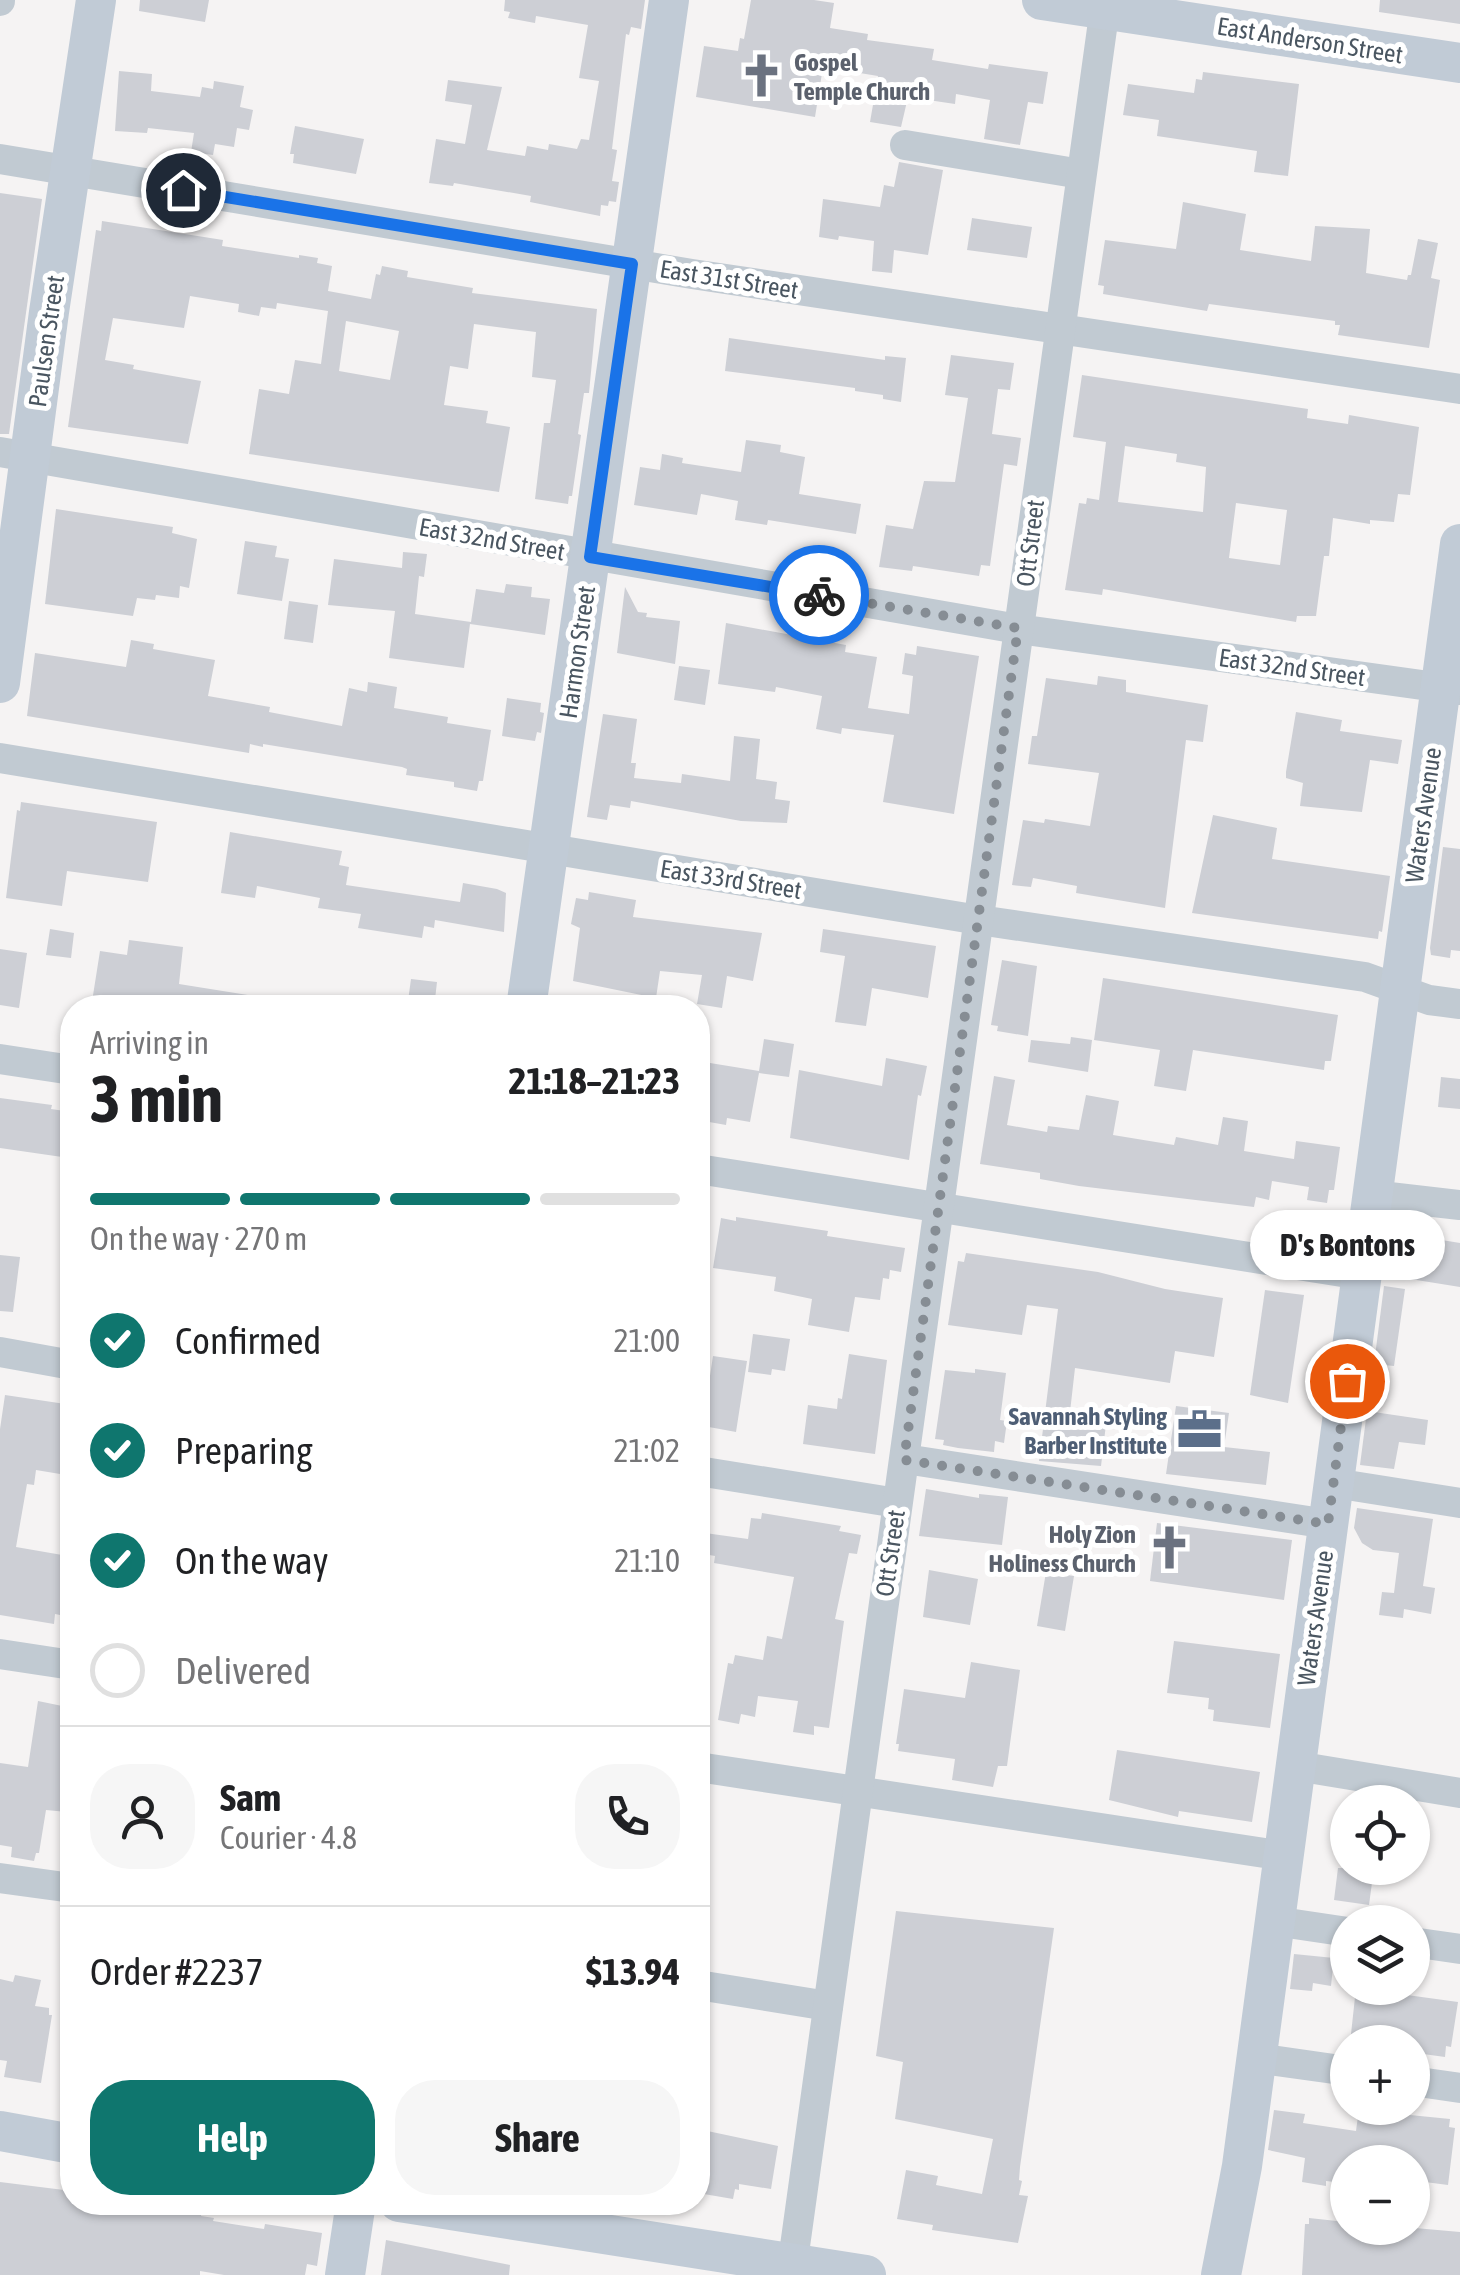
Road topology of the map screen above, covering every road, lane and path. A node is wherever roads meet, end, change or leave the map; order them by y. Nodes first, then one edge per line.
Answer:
1 (96, 0) edge
2 (669, 0) edge
3 (1042, 0) edge
4 (1105, 5) edge
5 (1460, 63) edge
6 (905, 145) dead end
7 (0, 160) edge
8 (71, 172) junction
9 (1082, 174) junction
10 (632, 264) junction
11 (1060, 331) junction
12 (1460, 389) edge
13 (14, 454) edge
14 (1460, 544) edge
15 (590, 557) junction
16 (1018, 628) junction
17 (0, 683) edge
18 (1450, 689) edge
19 (0, 758) edge
20 (550, 849) junction
21 (979, 920) junction
22 (1399, 988) junction
23 (528, 995) edge
24 (1460, 1004) edge
25 (0, 1059) edge
26 (60, 1068) edge
27 (710, 1171) edge
28 (1372, 1195) junction
29 (1460, 1205) edge
30 (940, 1207) junction
31 (1361, 1275) junction
32 (0, 1352) edge
33 (60, 1362) edge
34 (904, 1460) junction
35 (710, 1472) edge
36 (1334, 1484) junction
37 (1460, 1502) edge
38 (897, 1503) junction
39 (1328, 1524) junction
40 (0, 1654) edge
41 (60, 1663) edge
42 (1296, 1766) junction
43 (710, 1768) edge
44 (858, 1792) junction
45 (1460, 1793) edge
46 (1284, 1856) junction
47 (0, 1878) edge
48 (60, 1886) edge
49 (1274, 1921) junction
50 (1330, 1929) edge
51 (1430, 1945) edge
52 (1460, 1950) edge
53 (710, 1987) edge
54 (828, 2006) junction
55 (1256, 2058) junction
56 (1330, 2068) edge
57 (1430, 2084) edge
58 (1460, 2088) edge
59 (0, 2131) edge
60 (60, 2142) edge
61 (354, 2215) edge
62 (474, 2215) edge
63 (792, 2269) edge
64 (345, 2275) edge
65 (866, 2275) edge
66 (1221, 2275) edge

1 - 8 main road, Paulsen Street
2 - 10 main road, Harmon Street
3 - 4 main road, East Anderson Street
4 - 5 main road, East Anderson Street
4 - 9 street, Ott Street
6 - 9 street
7 - 8 street, East 31st Street
8 - 10 street, East 31st Street
8 - 13 main road, Paulsen Street
9 - 11 street, Ott Street
10 - 11 street, East 31st Street
10 - 15 main road, Harmon Street
11 - 12 street, East 31st Street
11 - 16 street, Ott Street
13 - 15 street, East 32nd Street
13 - 17 main road, Paulsen Street
14 - 18 main road, Waters Avenue
15 - 16 street, East 32nd Street
15 - 20 main road, Harmon Street
16 - 18 street, East 32nd Street
16 - 21 street, Ott Street
18 - 22 main road, Waters Avenue
19 - 20 street, East 33rd Street
20 - 21 street, East 33rd Street
20 - 23 main road, Harmon Street
21 - 22 street, East 33rd Street
21 - 30 street, Ott Street
22 - 24 street, East 33rd Street
22 - 28 main road, Waters Avenue
25 - 26 street
27 - 30 street
28 - 29 street
28 - 31 main road, Waters Avenue
30 - 31 street
30 - 34 street, Ott Street
31 - 36 main road, Waters Avenue
32 - 33 street
34 - 38 street, Ott Street
34 - 39 street
35 - 38 street
36 - 37 street
36 - 39 main road, Waters Avenue
38 - 44 street, Ott Street
39 - 42 main road, Waters Avenue
40 - 41 street
42 - 45 street
42 - 46 main road, Waters Avenue
43 - 44 street
44 - 46 street
44 - 54 street, Ott Street
46 - 49 main road, Waters Avenue
47 - 48 street
49 - 50 street
49 - 55 main road, Waters Avenue
51 - 52 street
53 - 54 street
54 - 63 street, Ott Street
55 - 56 street
55 - 66 main road, Waters Avenue
57 - 58 street
59 - 60 main road
61 - 64 main road
62 - 63 main road
63 - 65 main road

